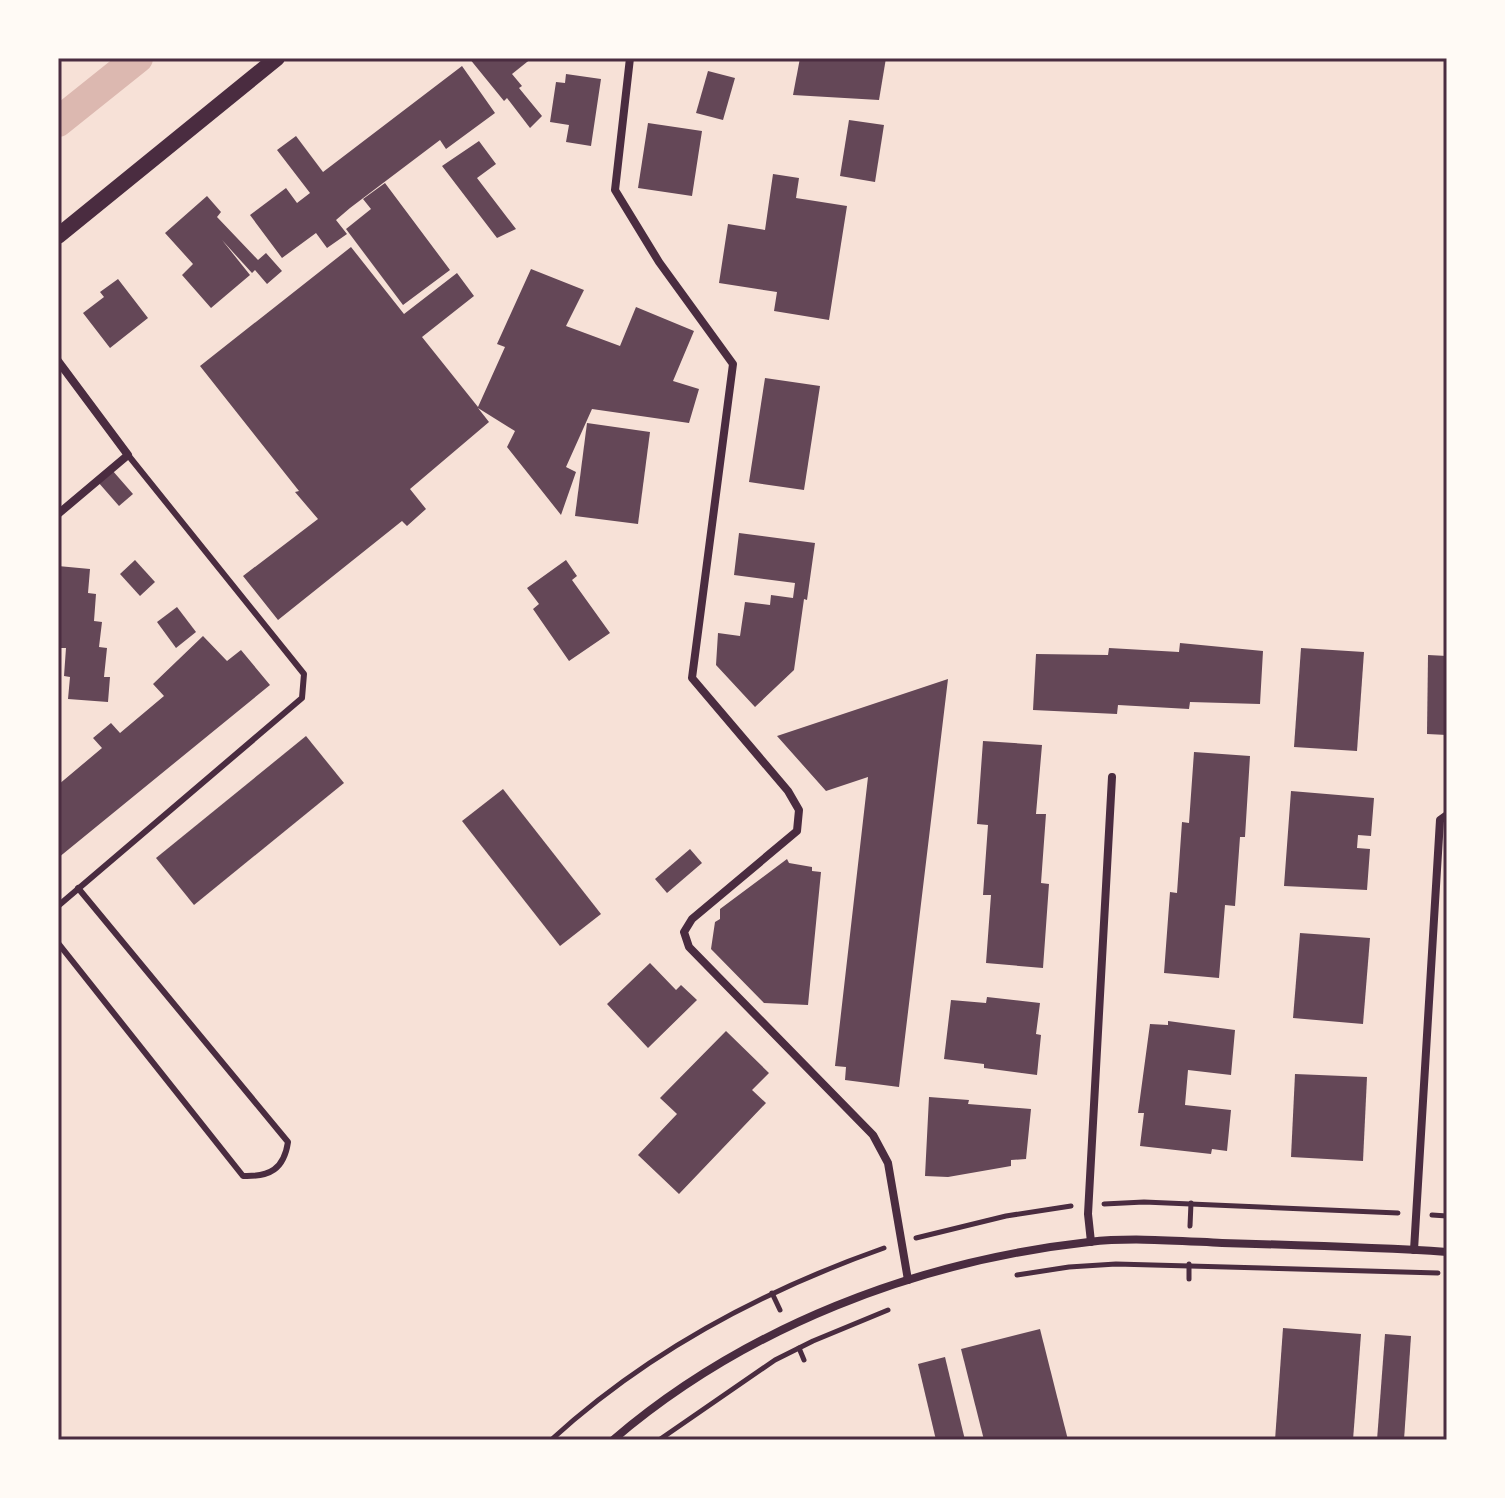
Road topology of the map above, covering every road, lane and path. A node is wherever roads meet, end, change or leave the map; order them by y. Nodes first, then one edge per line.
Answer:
1 (277, 58) edge
2 (630, 58) edge
3 (58, 236) edge
4 (58, 361) edge
5 (128, 455) junction
6 (58, 514) edge
7 (1112, 777) dead end
8 (1447, 815) edge
9 (78, 888) junction
10 (58, 906) edge
11 (58, 943) edge
12 (1091, 1242) junction
13 (1414, 1250) junction
14 (1447, 1252) edge
15 (1447, 1273) edge
16 (1008, 1276) dead end
17 (908, 1280) junction
18 (890, 1309) dead end
19 (613, 1440) edge
20 (659, 1440) edge

1 - 3 main road
2 - 17 street
4 - 5 street
5 - 6 street
5 - 9 lane
7 - 12 street
8 - 13 street
9 - 10 lane
9 - 11 lane
12 - 13 street
12 - 17 street
13 - 14 street
15 - 16 path
17 - 19 street
18 - 20 path

